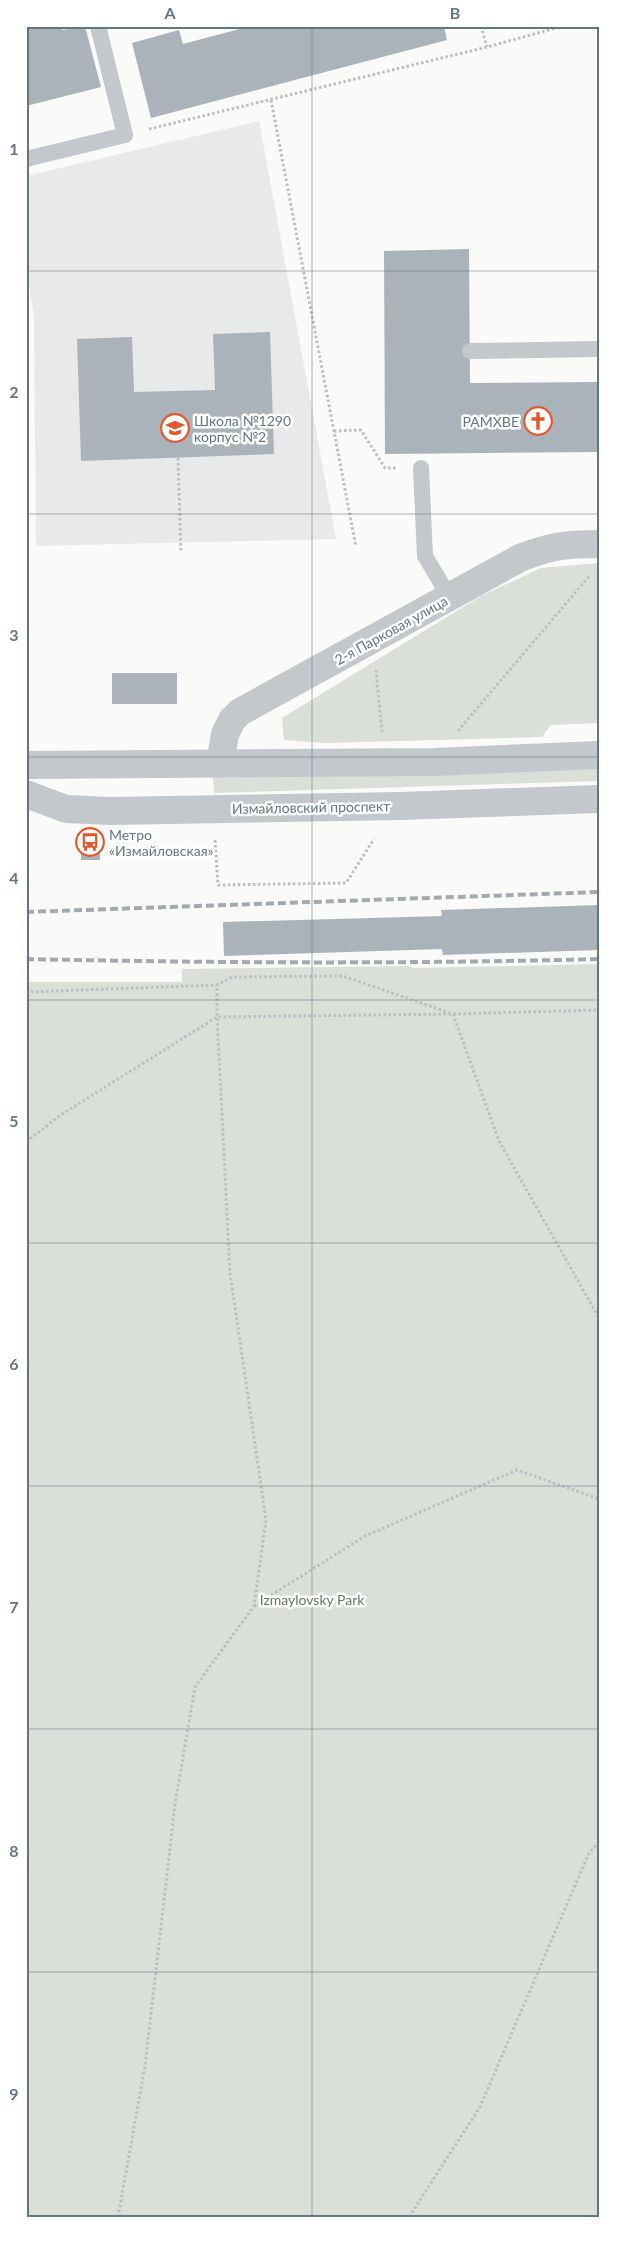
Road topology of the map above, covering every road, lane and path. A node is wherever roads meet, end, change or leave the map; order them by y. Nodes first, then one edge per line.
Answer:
1 (98, 26) edge
2 (482, 26) edge
3 (563, 26) edge
4 (487, 47) junction
5 (271, 100) junction
6 (125, 135) junction
7 (26, 159) edge
8 (599, 349) edge
9 (470, 350) dead end
10 (334, 431) junction
11 (178, 458) dead end
12 (421, 468) joint
13 (599, 544) edge
14 (356, 547) dead end
15 (181, 552) dead end
16 (593, 571) dead end
17 (450, 598) junction
18 (374, 639) junction
19 (455, 734) dead end
20 (382, 735) dead end
21 (599, 755) edge
22 (220, 764) junction
23 (26, 765) edge
24 (26, 794) edge
25 (599, 799) edge
26 (374, 839) dead end
27 (215, 841) dead end
28 (217, 985) junction
29 (26, 992) edge
30 (599, 1010) edge
31 (453, 1014) junction
32 (217, 1017) junction
33 (26, 1142) edge
34 (599, 1318) edge
35 (599, 1499) edge
36 (254, 1606) junction
37 (599, 1842) edge
38 (118, 2217) edge
39 (409, 2217) edge

1 - 6 lane
2 - 4 path
3 - 4 path
4 - 5 path
5 - 6 path
5 - 10 path
6 - 7 lane
8 - 9 lane
10 - 12 path
10 - 14 path
11 - 15 path
12 - 17 lane
13 - 17 street, 2-я Парковая улица
16 - 19 path
17 - 18 street, 2-я Парковая улица
18 - 20 path
18 - 22 street, 2-я Парковая улица
21 - 22 street
22 - 23 street
24 - 25 street, Измайловский проспект
26 - 27 path
28 - 29 path
28 - 31 path
28 - 32 path
30 - 31 path
31 - 32 path
31 - 34 path
32 - 33 path
32 - 36 path
35 - 36 path
36 - 38 path
37 - 39 path

